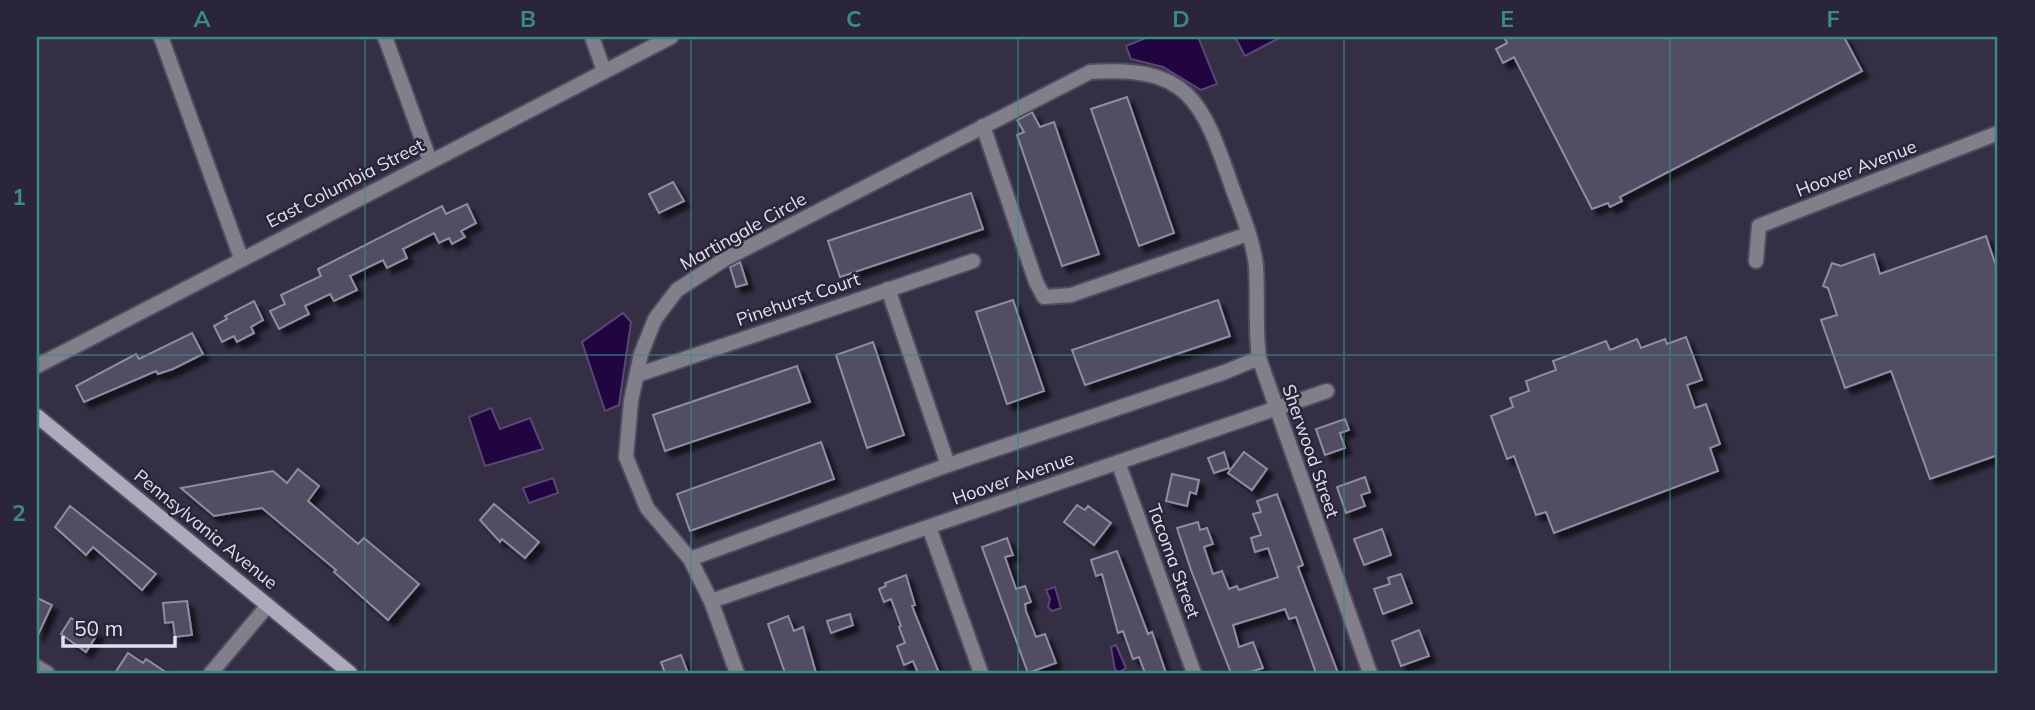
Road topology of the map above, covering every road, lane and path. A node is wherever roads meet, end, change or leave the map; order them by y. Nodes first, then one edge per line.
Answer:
1 (162, 37) edge
2 (385, 37) edge
3 (592, 37) edge
4 (671, 37) edge
5 (604, 71) junction
6 (984, 126) junction
7 (1998, 133) edge
8 (430, 161) junction
9 (1248, 234) junction
10 (241, 258) junction
11 (973, 261) dead end
12 (1756, 261) dead end
13 (888, 289) junction
14 (1259, 358) junction
15 (37, 366) edge
16 (637, 375) junction
17 (1326, 391) dead end
18 (1274, 409) junction
19 (37, 416) edge
20 (1118, 462) junction
21 (948, 465) junction
22 (929, 527) junction
23 (690, 559) junction
24 (711, 601) junction
25 (268, 605) junction
26 (37, 667) edge
27 (47, 673) edge
28 (212, 673) edge
29 (350, 673) edge
30 (737, 673) edge
31 (981, 673) edge
32 (1194, 673) edge
33 (1370, 673) edge

1 - 10 street
2 - 8 street
3 - 5 street
4 - 5 street, East Columbia Street
5 - 8 street, East Columbia Street
6 - 9 street, Martingale Circle
6 - 9 street
6 - 16 street, Martingale Circle
7 - 12 street, Hoover Avenue
8 - 10 street, East Columbia Street
9 - 14 street, Sherwood Street
10 - 15 street, East Columbia Street
11 - 13 street, Pinehurst Court
13 - 16 street, Pinehurst Court
13 - 21 street
14 - 18 street, Sherwood Street
14 - 21 street, Hoover Avenue
16 - 23 street, Martingale Circle
17 - 18 street, Hoover Avenue
18 - 20 street, Hoover Avenue
18 - 33 street, Sherwood Street
19 - 25 street, Pennsylvania Avenue
20 - 22 street, Hoover Avenue
20 - 32 street, Tacoma Street
21 - 23 street, Hoover Avenue
22 - 24 street, Hoover Avenue
22 - 31 street
23 - 24 street, Martingale Circle
24 - 30 street, Martingale Circle
25 - 28 street
25 - 29 street, Pennsylvania Avenue
26 - 27 street

